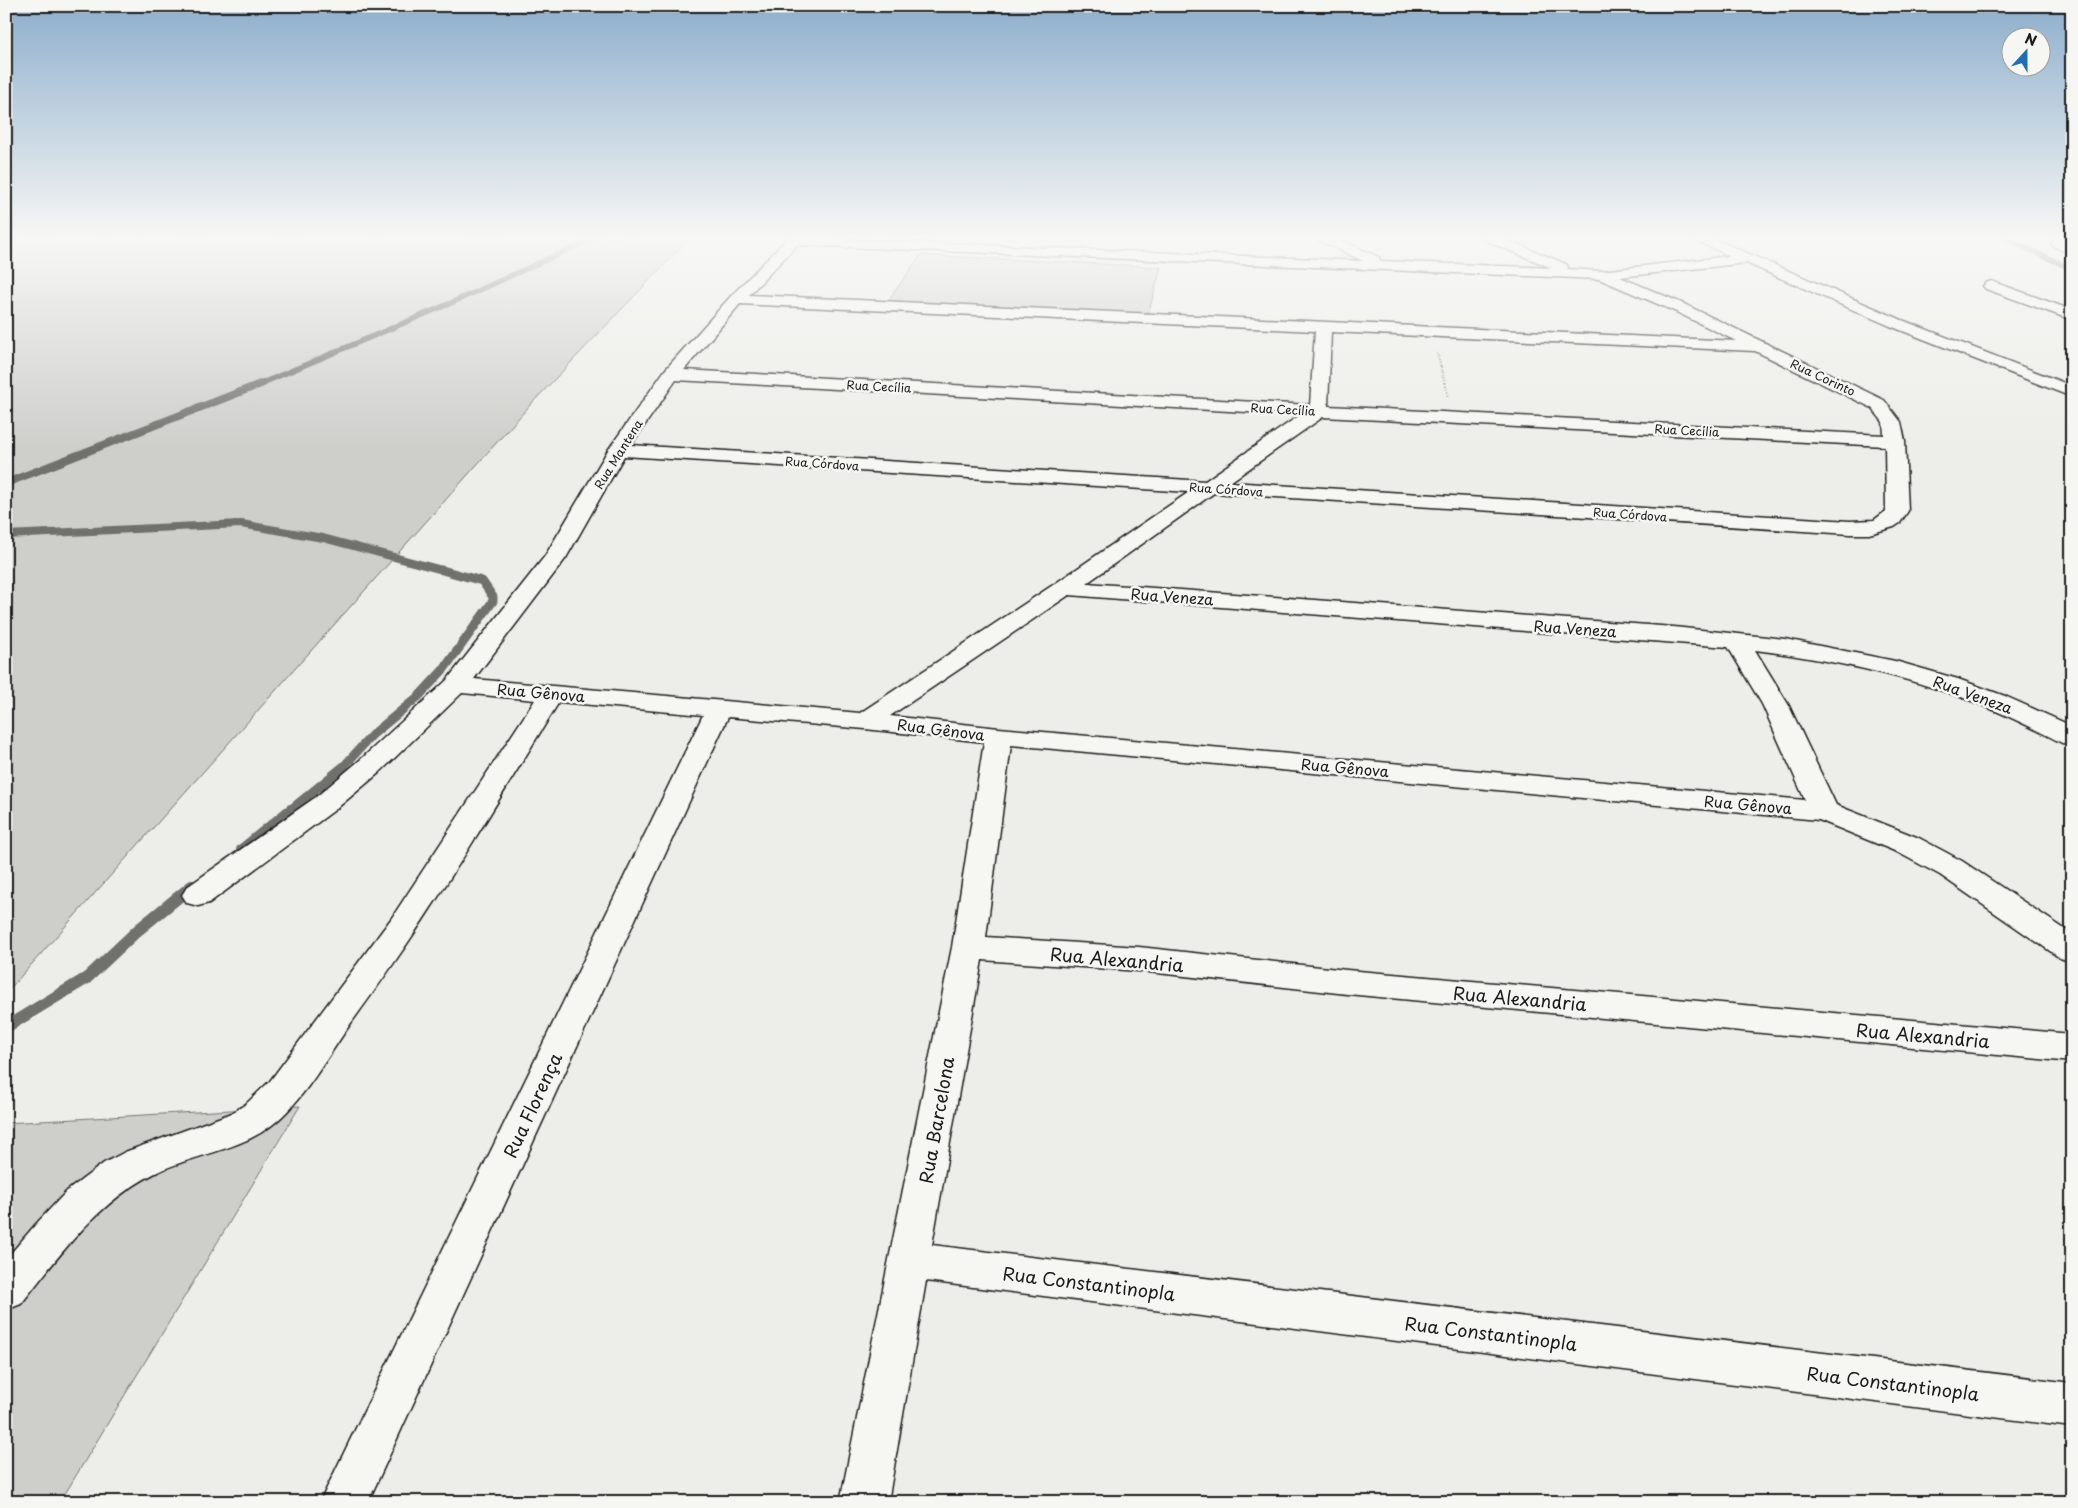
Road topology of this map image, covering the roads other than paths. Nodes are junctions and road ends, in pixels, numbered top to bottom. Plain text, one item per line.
1 (729, 307) edge
2 (900, 307) edge
3 (1679, 307) edge
4 (1860, 307) edge
5 (2051, 307) edge
6 (2072, 315) edge
7 (1323, 329) junction
8 (1761, 348) junction
9 (671, 374) junction
10 (2072, 392) edge
11 (1319, 411) junction
12 (1895, 441) junction
13 (618, 450) junction
14 (1208, 488) junction
15 (1834, 526) joint
16 (1064, 588) junction
17 (1737, 642) junction
18 (456, 685) junction
19 (552, 693) junction
20 (720, 708) junction
21 (865, 720) junction
22 (999, 736) junction
23 (2072, 737) edge
24 (1824, 811) junction
25 (198, 896) dead end
26 (968, 947) junction
27 (2072, 950) edge
28 (2072, 1048) edge
29 (910, 1261) junction
30 (6, 1291) edge
31 (2072, 1405) edge
32 (344, 1502) edge
33 (864, 1502) edge

1 - 9 street, Rua Mantena
2 - 7 street
3 - 8 street, Rua Corinto
4 - 10 street
5 - 6 street
7 - 8 street
7 - 11 street
8 - 12 street, Rua Corinto
9 - 11 street, Rua Cecília
9 - 13 street, Rua Mantena
11 - 12 street, Rua Cecília
11 - 14 street, Rua Gênova
12 - 15 street, Rua Corinto
13 - 14 street, Rua Córdova
13 - 18 street, Rua Mantena
14 - 15 street, Rua Córdova
14 - 16 street, Rua Gênova
16 - 17 street, Rua Veneza
16 - 21 street, Rua Gênova
17 - 23 street, Rua Veneza
17 - 24 street
18 - 19 street, Rua Gênova
18 - 25 street, Rua Mantena
19 - 20 street, Rua Gênova
19 - 30 street
20 - 21 street, Rua Gênova
20 - 32 street, Rua Florença
21 - 22 street, Rua Gênova
22 - 24 street, Rua Gênova
22 - 26 street, Rua Barcelona
24 - 27 street, Rua Gênova
26 - 28 street, Rua Alexandria
26 - 29 street, Rua Barcelona
29 - 31 street, Rua Constantinopla
29 - 33 street, Rua Barcelona

